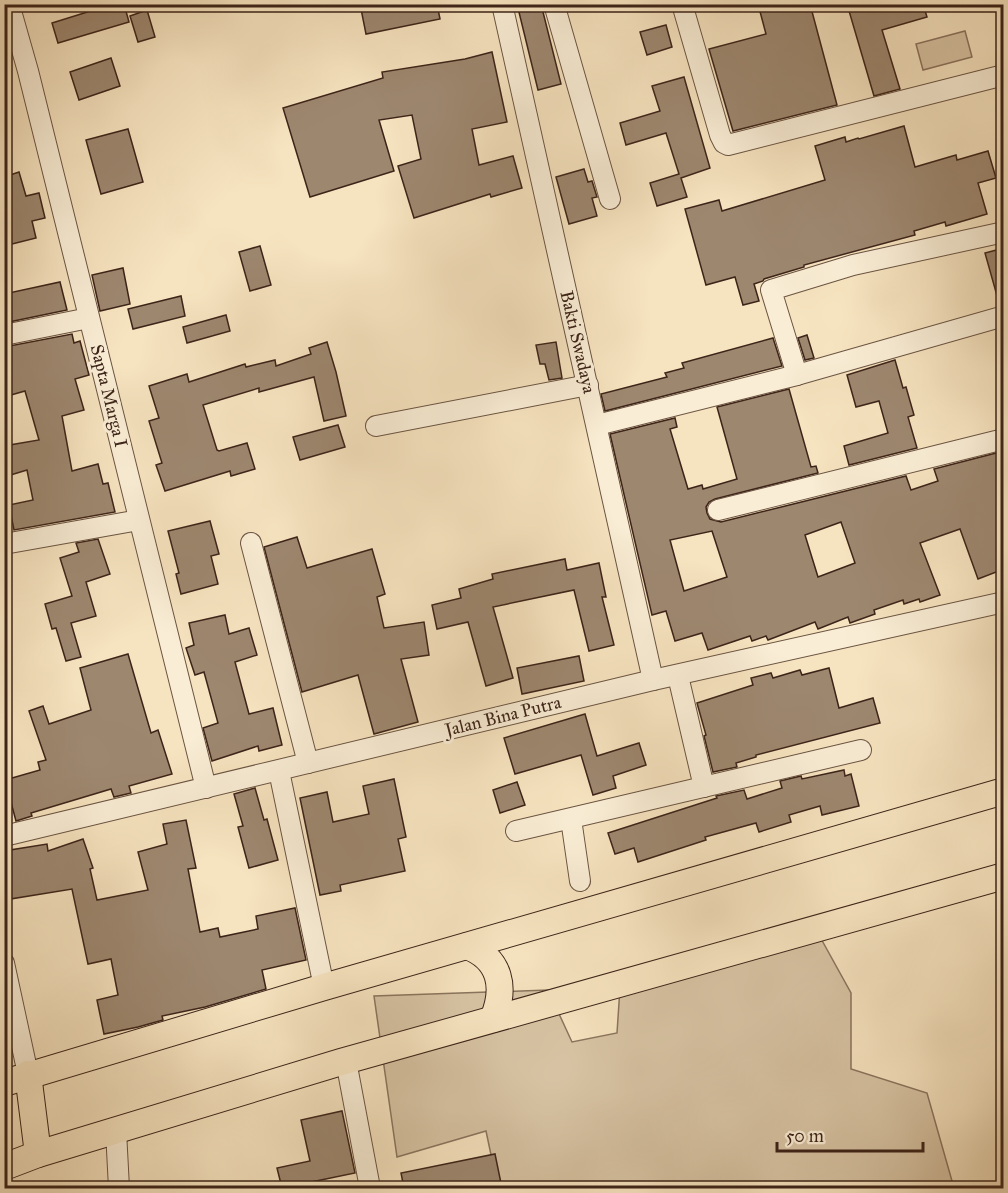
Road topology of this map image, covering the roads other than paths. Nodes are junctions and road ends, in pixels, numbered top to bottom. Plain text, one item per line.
1 (9, 4) edge
2 (502, 4) edge
3 (554, 4) edge
4 (682, 4) edge
5 (1004, 75) edge
6 (610, 199) dead end
7 (1004, 232) edge
8 (1004, 316) edge
9 (89, 318) junction
10 (4, 335) edge
11 (797, 375) junction
12 (588, 385) junction
13 (597, 425) junction
14 (376, 426) dead end
15 (1004, 439) edge
16 (718, 510) dead end
17 (139, 520) junction
18 (251, 543) dead end
19 (4, 544) edge
20 (1004, 602) edge
21 (678, 676) junction
22 (653, 680) junction
23 (861, 750) dead end
24 (308, 763) junction
25 (279, 771) junction
26 (705, 787) junction
27 (206, 788) junction
28 (1004, 791) edge
29 (571, 819) junction
30 (516, 831) dead end
31 (4, 836) edge
32 (1004, 876) edge
33 (580, 881) dead end
34 (466, 946) junction
35 (4, 963) edge
36 (324, 987) junction
37 (493, 1019) junction
38 (346, 1061) junction
39 (28, 1074) junction
40 (4, 1083) edge
41 (116, 1131) junction
42 (38, 1154) junction
43 (4, 1167) edge
44 (119, 1188) edge
45 (370, 1188) edge

1 - 9 street, Sapta Marga I
2 - 12 street, Bakti Swadaya
3 - 6 street
4 - 5 street
7 - 11 street
8 - 11 street
9 - 10 street
9 - 17 street, Sapta Marga I
11 - 13 street
12 - 13 street, Bakti Swadaya
12 - 14 street
13 - 22 street, Bakti Swadaya
15 - 16 street
17 - 19 street
17 - 27 street, Sapta Marga I
18 - 24 street
20 - 21 street, Jalan Bina Putra
21 - 22 street, Jalan Bina Putra
21 - 26 street
22 - 24 street, Jalan Bina Putra
23 - 26 street
24 - 25 street, Jalan Bina Putra
25 - 27 street, Jalan Bina Putra
25 - 36 street
26 - 29 street
27 - 31 street, Jalan Bina Putra
28 - 34 main road
29 - 30 street
29 - 33 street
32 - 37 main road
34 - 36 main road
34 - 37 main road
35 - 39 street
36 - 39 main road
37 - 38 main road
38 - 41 main road
38 - 45 street
39 - 40 main road
39 - 42 main road
41 - 42 main road
41 - 44 street
42 - 43 main road

